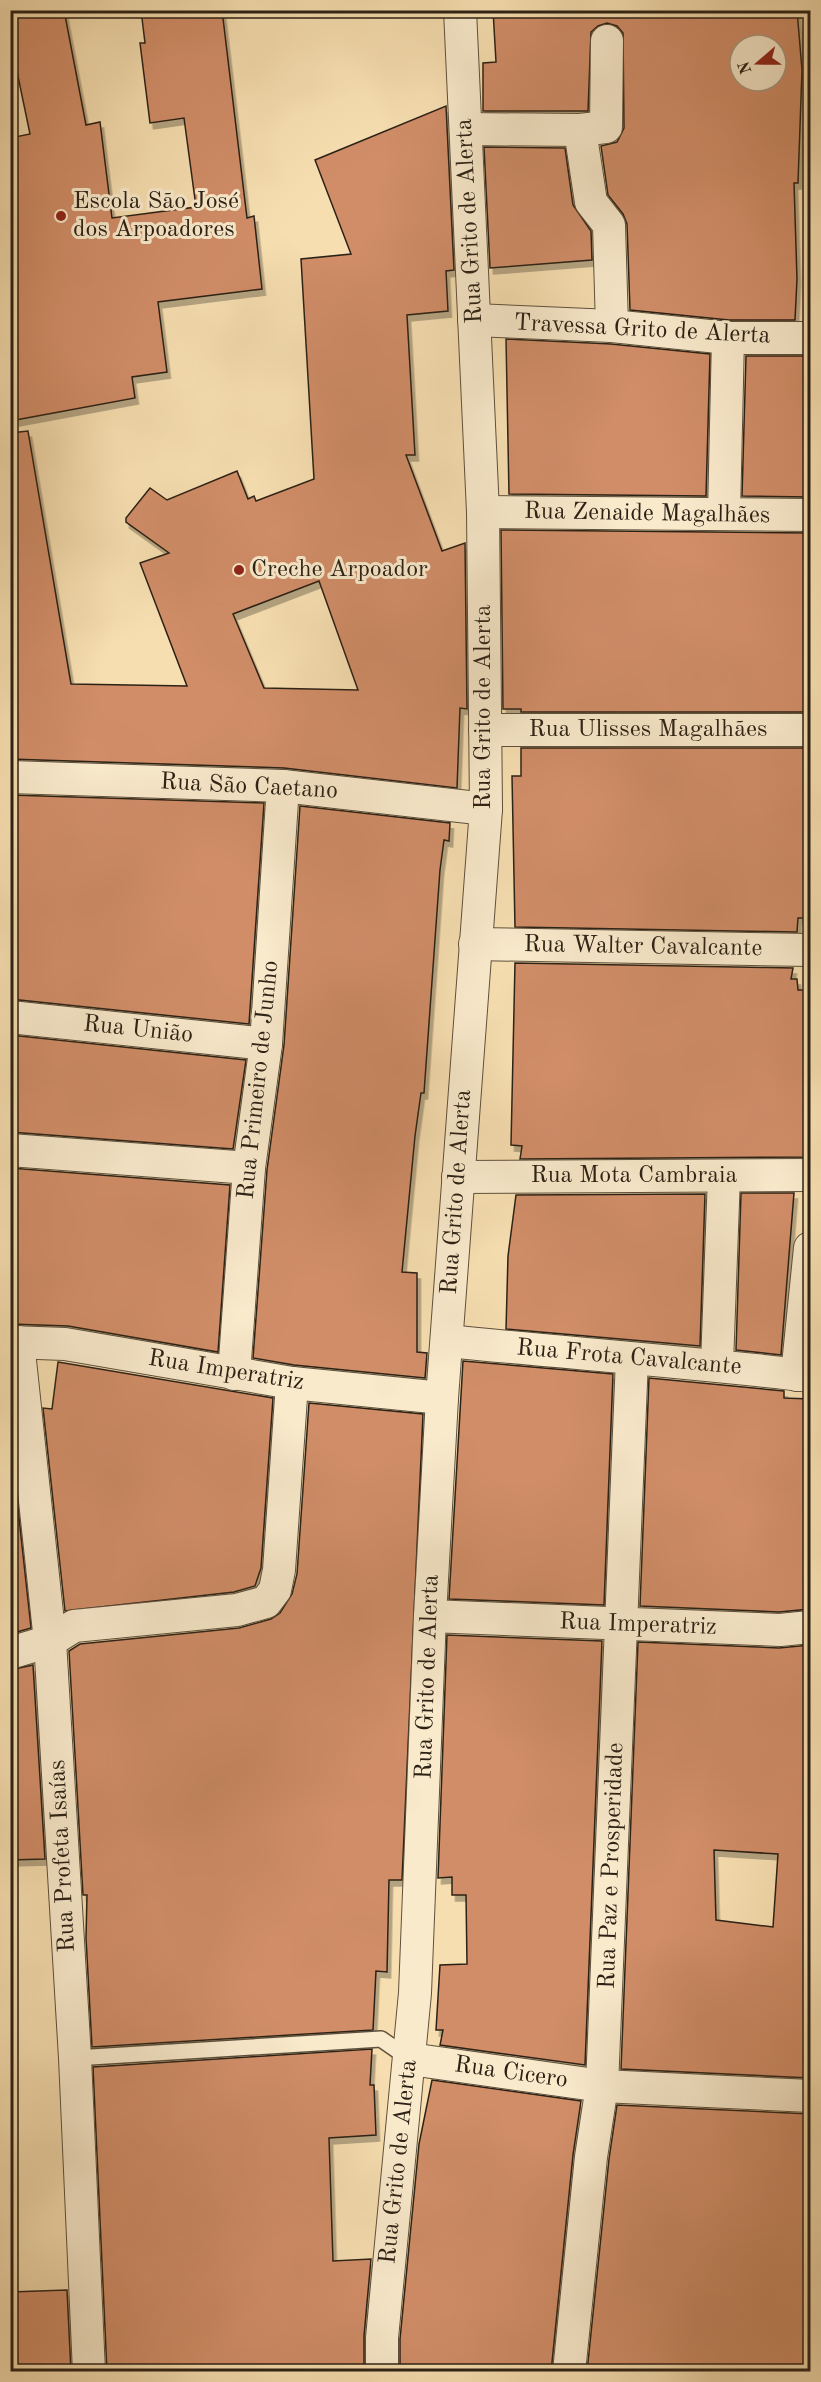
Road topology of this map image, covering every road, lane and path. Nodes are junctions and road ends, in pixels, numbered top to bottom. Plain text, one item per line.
1 (460, 10) edge
2 (608, 41) dead end
3 (466, 129) junction
4 (580, 130) junction
5 (474, 320) junction
6 (612, 326) junction
7 (728, 338) junction
8 (810, 338) edge
9 (483, 512) junction
10 (724, 513) junction
11 (810, 515) edge
12 (485, 730) junction
13 (810, 730) edge
14 (10, 777) edge
15 (283, 786) junction
16 (486, 809) junction
17 (475, 945) junction
18 (810, 950) edge
19 (10, 1017) edge
20 (266, 1044) junction
21 (10, 1150) edge
22 (249, 1168) junction
23 (810, 1175) edge
24 (724, 1176) junction
25 (458, 1177) junction
26 (810, 1248) edge
27 (447, 1341) junction
28 (14, 1342) edge
29 (632, 1359) junction
30 (717, 1364) junction
31 (234, 1374) junction
32 (804, 1375) edge
33 (292, 1383) junction
34 (442, 1398) junction
35 (430, 1616) junction
36 (621, 1624) junction
37 (810, 1627) edge
38 (50, 1641) junction
39 (10, 1653) edge
40 (75, 2058) junction
41 (410, 2059) junction
42 (602, 2086) junction
43 (810, 2096) edge
44 (89, 2372) edge
45 (382, 2372) edge
46 (569, 2372) edge

1 - 3 street, Rua Grito de Alerta
2 - 4 street
3 - 4 street
3 - 5 street, Rua Grito de Alerta
4 - 6 street
5 - 6 street, Travessa Grito de Alerta
5 - 9 street, Rua Grito de Alerta
6 - 7 street, Travessa Grito de Alerta
7 - 8 street, Travessa Grito de Alerta
7 - 10 street
9 - 10 street, Rua Zenaide Magalhães
9 - 12 street, Rua Grito de Alerta
10 - 11 street, Rua Zenaide Magalhães
12 - 13 street, Rua Ulisses Magalhães
12 - 16 street, Rua Grito de Alerta
14 - 15 street, Rua São Caetano
15 - 16 street, Rua São Caetano
15 - 20 street, Rua Primeiro de Junho
16 - 17 street, Rua Grito de Alerta
17 - 18 street, Rua Walter Cavalcante
17 - 25 street, Rua Grito de Alerta
19 - 20 street, Rua União
20 - 22 street, Rua Primeiro de Junho
21 - 22 street
22 - 31 street, Rua Primeiro de Junho
23 - 24 street, Rua Mota Cambraia
24 - 25 street, Rua Mota Cambraia
24 - 30 street
25 - 27 street, Rua Grito de Alerta
26 - 32 street
27 - 29 street, Rua Frota Cavalcante
27 - 34 street, Rua Grito de Alerta
28 - 31 street, Rua Imperatriz
28 - 38 street, Rua Profeta Isaías
29 - 30 street, Rua Frota Cavalcante
29 - 36 street, Rua Paz e Prosperidade
30 - 32 street, Rua Frota Cavalcante
31 - 33 street, Rua Imperatriz
33 - 34 street, Rua Imperatriz
33 - 38 street
34 - 35 street, Rua Grito de Alerta
35 - 36 street, Rua Imperatriz
35 - 41 street, Rua Grito de Alerta
36 - 37 street, Rua Imperatriz
36 - 42 street, Rua Paz e Prosperidade
38 - 39 street
38 - 40 street, Rua Profeta Isaías
40 - 41 lane, Rua Cicero
40 - 44 street, Rua Profeta Isaías
41 - 42 street, Rua Cicero
41 - 45 street, Rua Grito de Alerta
42 - 43 street, Rua Cicero
42 - 46 street, Rua Paz e Prosperidade

